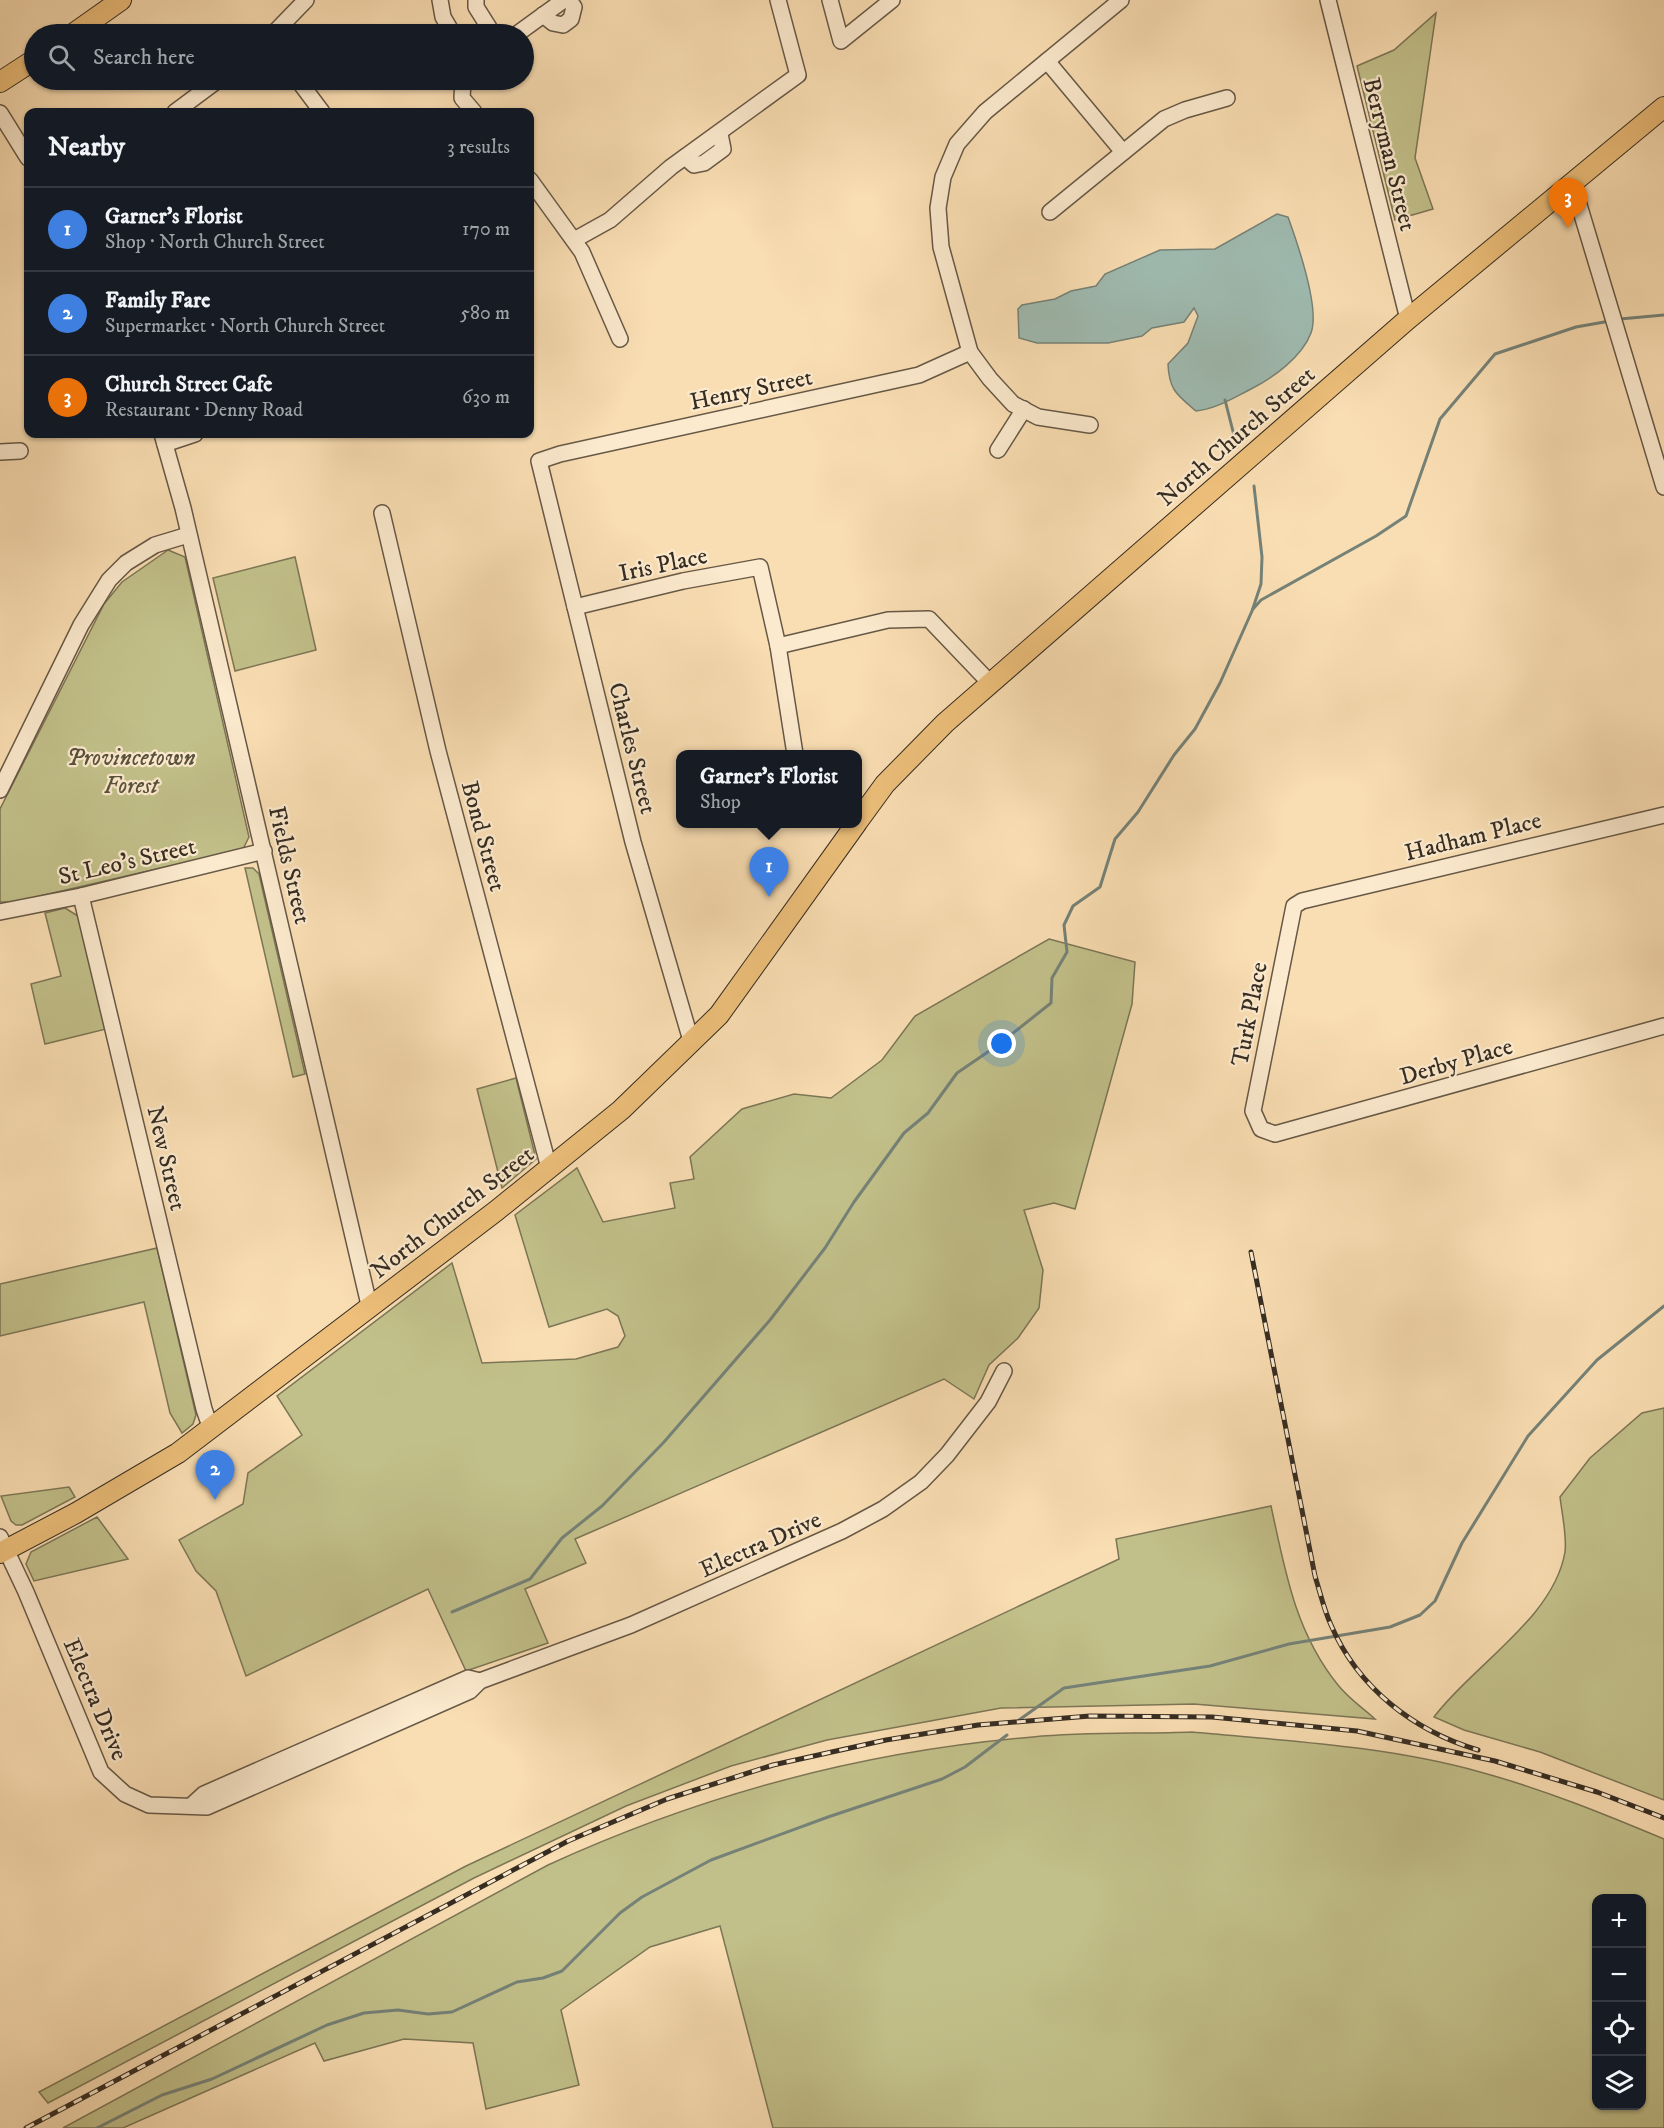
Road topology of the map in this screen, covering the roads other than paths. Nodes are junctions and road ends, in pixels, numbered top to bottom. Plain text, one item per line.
1 (121, 0) edge
2 (306, 0) edge
3 (440, 0) edge
4 (476, 0) edge
5 (564, 0) edge
6 (569, 0) edge
7 (778, 0) edge
8 (830, 0) edge
9 (892, 0) edge
10 (1121, 0) edge
11 (1328, 0) edge
12 (543, 15) junction
13 (87, 24) edge
14 (283, 24) edge
15 (447, 24) edge
16 (487, 24) edge
17 (531, 24) edge
18 (1047, 61) junction
19 (24, 66) edge
20 (0, 82) edge
21 (205, 90) edge
22 (306, 90) edge
23 (462, 90) edge
24 (1227, 98) dead end
25 (1664, 107) edge
26 (180, 108) edge
27 (319, 108) edge
28 (471, 108) edge
29 (0, 112) edge
30 (24, 151) edge
31 (1123, 152) junction
32 (534, 185) edge
33 (1573, 185) junction
34 (1050, 212) dead end
35 (574, 240) junction
36 (1408, 318) junction
37 (621, 339) dead end
38 (970, 352) junction
39 (1024, 409) junction
40 (1090, 425) dead end
41 (163, 439) edge
42 (998, 450) dead end
43 (20, 451) dead end
44 (0, 452) edge
45 (538, 461) joint
46 (1664, 488) edge
47 (382, 513) dead end
48 (188, 535) junction
49 (575, 607) junction
50 (778, 646) junction
51 (991, 684) junction
52 (794, 750) edge
53 (0, 790) edge
54 (862, 813) edge
55 (1664, 815) edge
56 (851, 828) edge
57 (264, 851) junction
58 (81, 896) junction
59 (1294, 906) joint
60 (0, 912) edge
61 (1664, 1026) edge
62 (692, 1044) junction
63 (1261, 1129) joint
64 (549, 1168) junction
65 (370, 1309) junction
66 (1004, 1371) dead end
67 (211, 1429) junction
68 (2, 1547) edge

1 - 13 main road
2 - 14 street
3 - 15 street
4 - 16 street
5 - 12 street
6 - 12 street
7 - 35 street
8 - 9 street
10 - 18 street
11 - 36 street, Berryman Street
12 - 17 street
18 - 31 street
18 - 38 street
19 - 20 main road
21 - 26 street
22 - 27 street
23 - 28 street
24 - 31 street
25 - 33 main road, North Church Street
29 - 30 street
31 - 34 street
32 - 35 street
33 - 36 main road, North Church Street
33 - 46 street
35 - 37 street
36 - 51 main road, North Church Street
38 - 39 street
38 - 45 street, Henry Street
39 - 40 street
39 - 42 street
41 - 48 street, Fields Street
43 - 44 street
45 - 49 street, Charles Street
47 - 64 street, Bond Street
48 - 53 street
48 - 57 street, Fields Street
49 - 50 street, Iris Place
49 - 62 street, Charles Street
50 - 51 street
50 - 52 street
51 - 54 main road, North Church Street
55 - 59 street, Hadham Place
56 - 62 main road, North Church Street
57 - 58 street, St Leo's Street
57 - 65 street, Fields Street
58 - 60 street, St Leo's Street
58 - 67 street, New Street
59 - 63 street, Turk Place
61 - 63 street, Derby Place
62 - 64 main road, North Church Street
64 - 65 main road, North Church Street
65 - 67 main road, North Church Street
66 - 68 street, Electra Drive
67 - 68 main road, North Church Street

